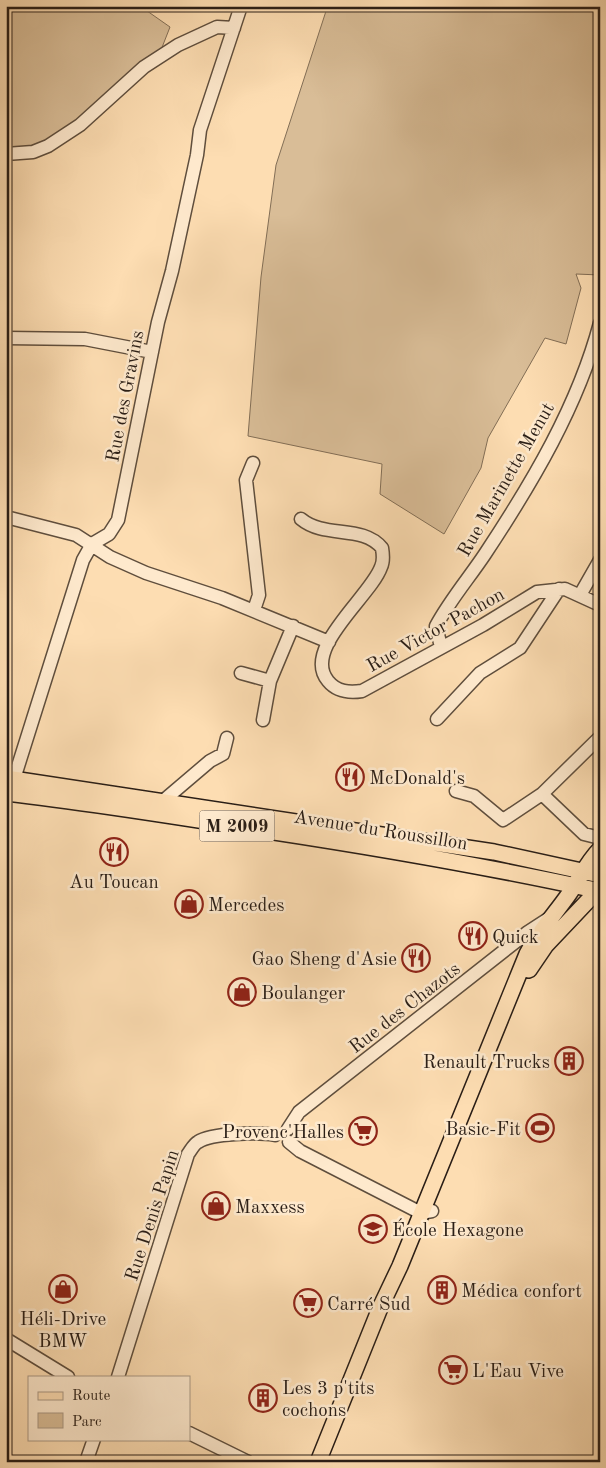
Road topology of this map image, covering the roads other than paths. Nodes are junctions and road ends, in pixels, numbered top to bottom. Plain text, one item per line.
1 (240, 6) edge
2 (234, 28) junction
3 (6, 154) edge
4 (600, 323) edge
5 (6, 338) edge
6 (152, 352) junction
7 (253, 463) dead end
8 (6, 517) edge
9 (301, 519) dead end
10 (92, 544) junction
11 (600, 560) edge
12 (559, 589) junction
13 (580, 595) junction
14 (600, 606) edge
15 (254, 610) junction
16 (293, 626) junction
17 (329, 642) junction
18 (441, 646) junction
19 (241, 673) dead end
20 (270, 681) junction
21 (437, 719) dead end
22 (263, 720) dead end
23 (600, 737) edge
24 (227, 738) dead end
25 (10, 778) edge
26 (456, 791) dead end
27 (6, 793) edge
28 (542, 794) junction
29 (164, 801) junction
30 (600, 838) edge
31 (600, 848) edge
32 (583, 870) junction
33 (600, 875) edge
34 (547, 879) junction
35 (575, 885) junction
36 (599, 890) edge
37 (548, 919) junction
38 (537, 937) junction
39 (289, 1136) junction
40 (427, 1212) junction
41 (6, 1339) edge
42 (66, 1376) edge
43 (118, 1376) edge
44 (190, 1433) edge
45 (94, 1440) edge
46 (86, 1462) edge
47 (248, 1462) edge
48 (318, 1462) edge
49 (326, 1462) edge

1 - 2 street, Rue des Gravins
2 - 3 street
2 - 6 street, Rue des Gravins
4 - 18 street, Rue Marinette Menut
5 - 6 street
6 - 10 street, Rue des Gravins
7 - 15 street
8 - 10 street
9 - 17 street
10 - 15 street
10 - 25 street, Rue des Gravins
11 - 13 street
12 - 13 street, Rue Victor Pachon
12 - 18 street, Rue Victor Pachon
12 - 21 street
13 - 14 street, Rue Victor Pachon
15 - 16 street
16 - 17 street
16 - 20 street
17 - 18 street, Rue Victor Pachon
19 - 20 street
20 - 22 street
23 - 28 street
24 - 29 street
25 - 29 main road, Avenue du Roussillon / M 2009
26 - 28 street
27 - 34 main road, Avenue du Roussillon / M 2009
28 - 30 street
29 - 32 main road, Avenue du Roussillon / M 2009
31 - 32 main road
32 - 33 main road, Avenue du Roussillon / M 2009
32 - 35 main road
34 - 35 main road, Avenue du Roussillon / M 2009
34 - 37 main road
35 - 36 main road, Avenue du Roussillon / M 2009
35 - 37 main road
36 - 38 main road
37 - 38 main road
38 - 39 street, Rue des Chazots
38 - 40 main road
39 - 40 street
39 - 43 street, Rue Denis Papin
40 - 48 main road
40 - 49 main road
41 - 42 street
44 - 47 street
45 - 46 street

